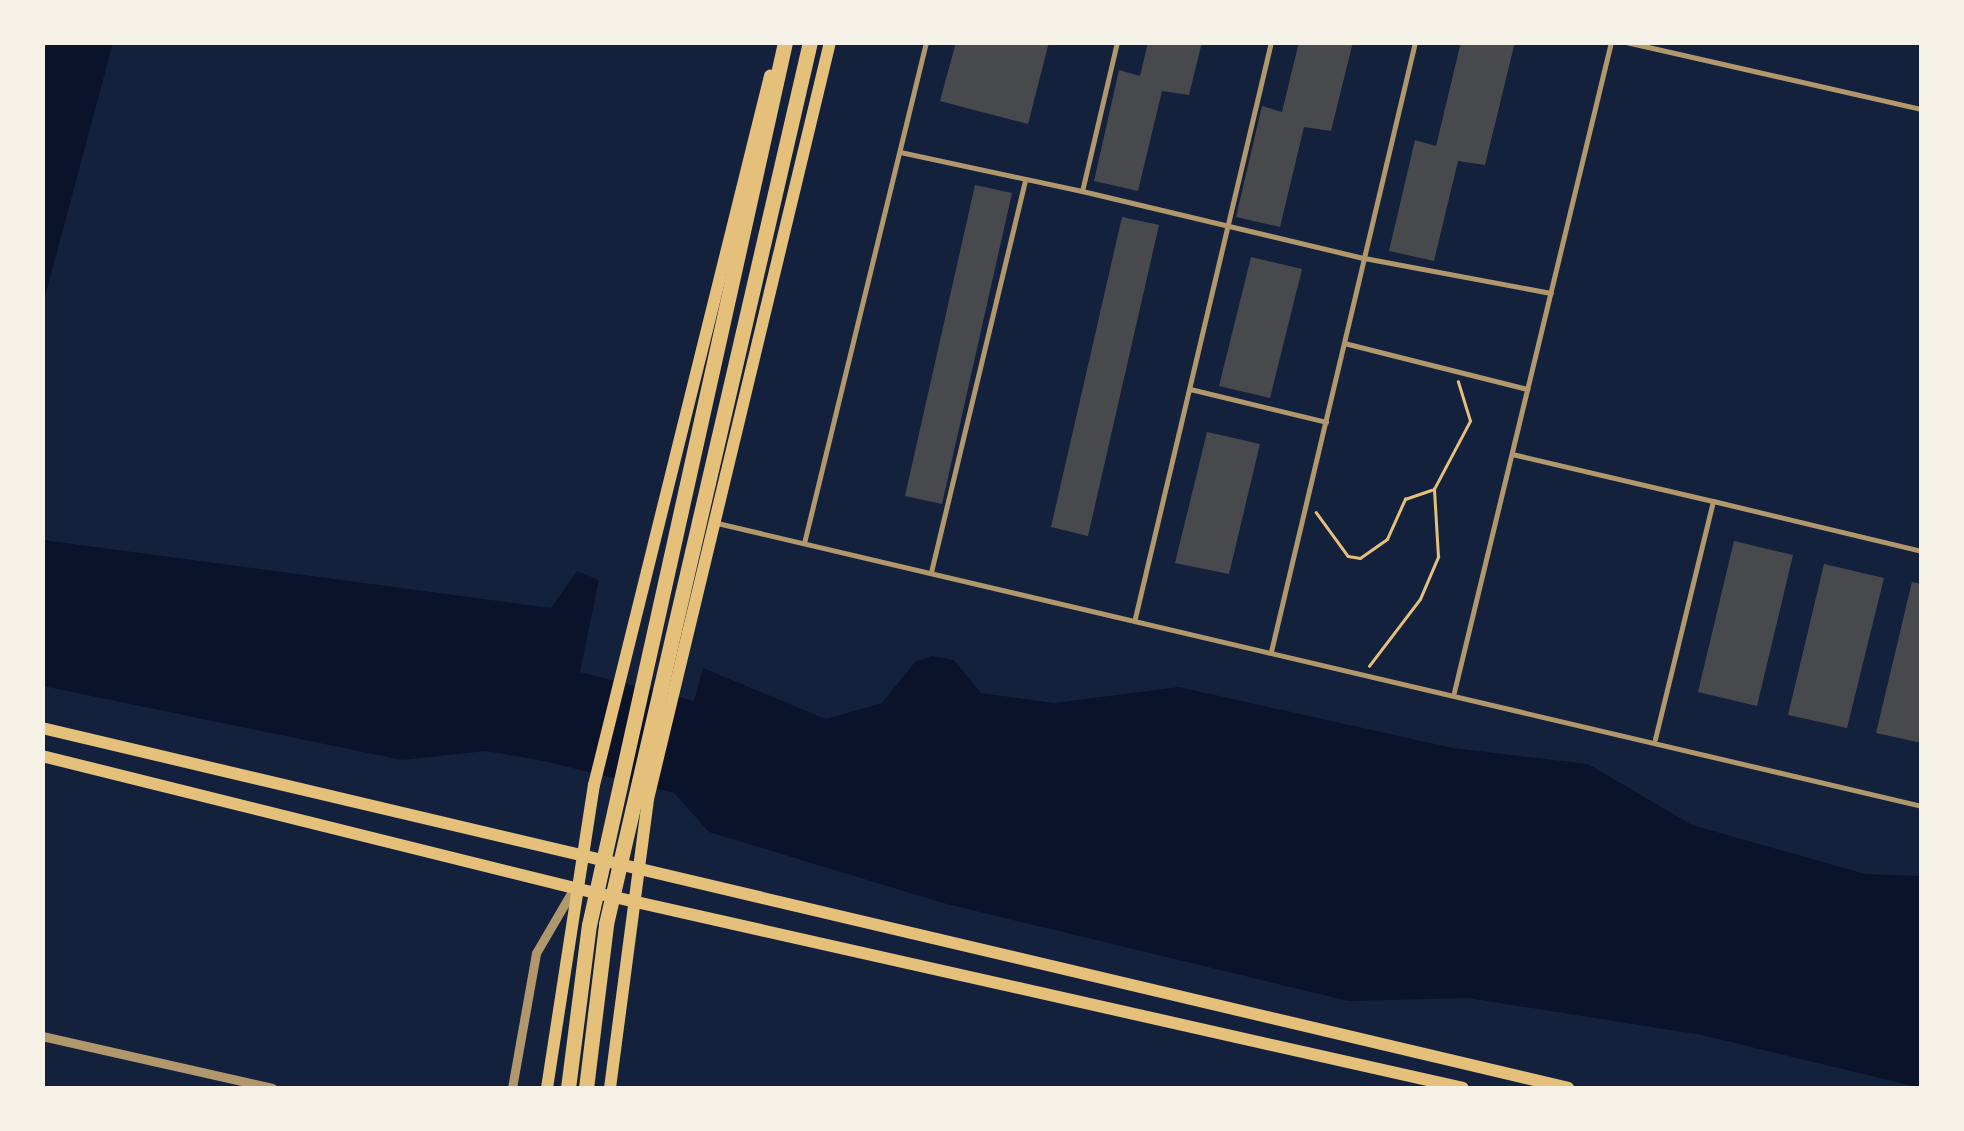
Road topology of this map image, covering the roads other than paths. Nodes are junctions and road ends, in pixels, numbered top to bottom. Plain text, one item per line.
1 (782, 42) edge
2 (810, 42) edge
3 (830, 42) edge
4 (926, 42) edge
5 (1117, 42) edge
6 (1271, 42) edge
7 (1415, 42) edge
8 (1611, 42) edge
9 (1626, 42) edge
10 (1922, 109) edge
11 (900, 152) junction
12 (1024, 179) junction
13 (1082, 191) junction
14 (1228, 228) junction
15 (1364, 258) junction
16 (1551, 293) junction
17 (1344, 343) junction
18 (1527, 388) junction
19 (1190, 389) junction
20 (1326, 422) junction
21 (1512, 454) junction
22 (1713, 501) junction
23 (714, 523) junction
24 (804, 543) junction
25 (1922, 551) edge
26 (931, 572) junction
27 (1135, 618) junction
28 (1272, 650) junction
29 (1454, 692) junction
30 (42, 728) edge
31 (1654, 740) junction
32 (42, 756) edge
33 (1922, 806) edge
34 (580, 852) junction
35 (637, 864) junction
36 (574, 888) junction
37 (636, 900) junction
38 (42, 1036) edge
39 (272, 1088) edge
40 (512, 1088) edge
41 (547, 1088) edge
42 (568, 1088) edge
43 (586, 1088) edge
44 (610, 1088) edge
45 (1463, 1088) edge
46 (1568, 1088) edge

1 - 34 main road
1 - 42 highway
2 - 43 highway
3 - 23 main road
4 - 11 lane
5 - 13 lane
6 - 14 lane
7 - 15 lane
8 - 16 lane
9 - 10 lane
11 - 12 lane
11 - 24 lane
12 - 13 lane
12 - 26 lane
13 - 14 lane
14 - 15 lane
14 - 19 lane
15 - 16 lane
15 - 17 lane
16 - 18 lane
17 - 18 lane
17 - 20 lane
18 - 21 lane
19 - 20 lane
19 - 27 lane
20 - 28 lane
21 - 22 lane
21 - 29 lane
22 - 25 lane
22 - 31 lane
23 - 24 lane
23 - 35 main road
24 - 26 lane
26 - 27 lane
27 - 28 lane
28 - 29 lane
29 - 31 lane
30 - 34 main road
31 - 33 lane
32 - 36 main road
34 - 35 main road
34 - 36 main road
35 - 37 main road
35 - 46 main road
36 - 37 main road
36 - 40 street
36 - 41 main road
37 - 44 main road
37 - 45 main road
38 - 39 street

